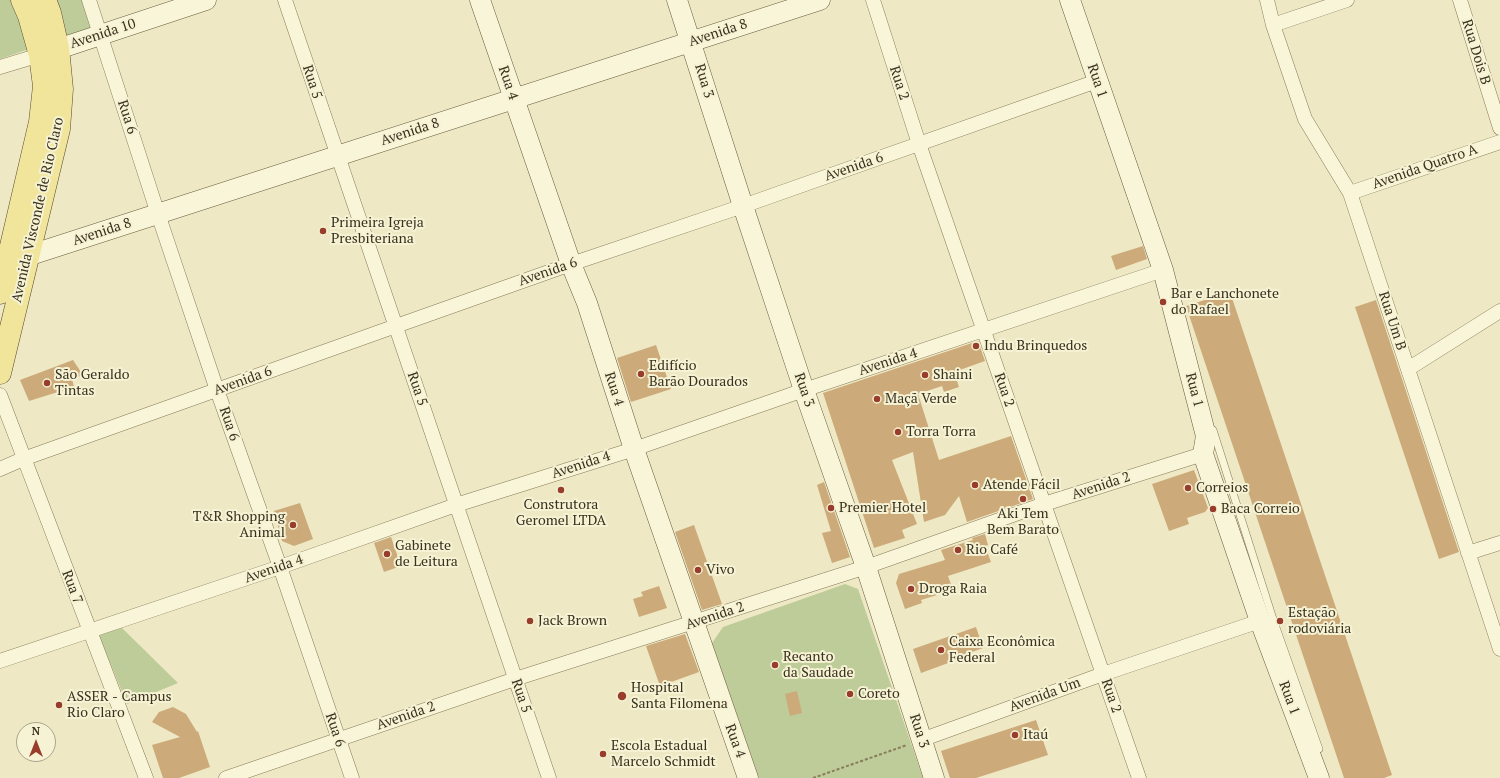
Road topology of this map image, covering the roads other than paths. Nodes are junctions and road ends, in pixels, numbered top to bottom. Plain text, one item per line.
1 (22, 0) edge
2 (45, 0) edge
3 (89, 0) edge
4 (206, 0) edge
5 (285, 0) edge
6 (480, 0) edge
7 (677, 0) edge
8 (820, 0) edge
9 (873, 0) edge
10 (1070, 0) edge
11 (1267, 0) edge
12 (1347, 0) edge
13 (1460, 0) edge
14 (1273, 24) junction
15 (100, 35) junction
16 (691, 42) junction
17 (49, 51) junction
18 (0, 67) edge
19 (1097, 81) junction
20 (513, 99) junction
21 (1500, 128) edge
22 (1500, 142) edge
23 (919, 144) junction
24 (337, 156) junction
25 (1350, 193) junction
26 (742, 206) junction
27 (158, 214) junction
28 (29, 256) junction
29 (4, 264) edge
30 (571, 264) junction
31 (1163, 270) junction
32 (0, 292) edge
33 (1500, 311) edge
34 (1174, 312) junction
35 (396, 326) junction
36 (983, 330) junction
37 (1408, 369) junction
38 (0, 373) edge
39 (217, 390) junction
40 (804, 390) junction
41 (0, 395) edge
42 (634, 449) junction
43 (1203, 454) junction
44 (23, 458) junction
45 (0, 468) edge
46 (1044, 504) junction
47 (456, 505) junction
48 (1500, 543) edge
49 (1468, 553) junction
50 (280, 567) junction
51 (866, 567) junction
52 (1260, 621) junction
53 (693, 623) junction
54 (89, 632) junction
55 (1500, 649) edge
56 (0, 661) edge
57 (1103, 674) junction
58 (515, 679) junction
59 (338, 740) junction
60 (922, 740) junction
61 (1323, 772) edge
62 (146, 778) edge
63 (226, 778) edge
64 (352, 778) edge
65 (549, 778) edge
66 (748, 778) edge
67 (934, 778) edge
68 (1139, 778) edge

1 - 17 main road, Avenida Visconde de Rio Claro
2 - 17 main road, Avenida Visconde de Rio Claro
3 - 15 street, Rua 6
4 - 15 main road, Avenida 10
5 - 24 street, Rua 5
6 - 20 main road, Rua 4
7 - 16 main road, Rua 3
8 - 16 main road, Avenida 8
9 - 23 street, Rua 2
10 - 19 main road, Rua 1
11 - 14 street, Rua Um B
12 - 14 street
13 - 21 street, Rua Dois B
14 - 25 street, Rua Um B
15 - 17 main road, Avenida 10
15 - 27 street, Rua 6
16 - 20 main road, Avenida 8
16 - 26 main road, Rua 3
17 - 18 street, Avenida 10
17 - 28 main road, Avenida Visconde de Rio Claro
17 - 29 main road, Avenida Visconde de Rio Claro
19 - 23 street, Avenida 6
19 - 31 main road, Rua 1
20 - 24 main road, Avenida 8
20 - 30 main road, Rua 4
22 - 25 street, Avenida Quatro A
23 - 26 street, Avenida 6
23 - 36 street, Rua 2
24 - 27 main road, Avenida 8
24 - 35 street, Rua 5
25 - 37 street, Rua Um B
26 - 30 street, Avenida 6
26 - 40 main road, Rua 3
27 - 28 main road, Avenida 8
27 - 39 street, Rua 6
28 - 29 main road, Avenida 8
28 - 38 main road, Avenida Visconde de Rio Claro
29 - 32 main road, Avenida Visconde de Rio Claro
30 - 35 street, Avenida 6
30 - 42 main road, Rua 4
31 - 34 main road, Rua 1
31 - 36 street, Avenida 4
33 - 37 street
34 - 43 main road, Rua 1
34 - 61 lane
35 - 39 street, Avenida 6
35 - 47 street, Rua 5
36 - 40 street, Avenida 4
36 - 46 street, Rua 2
37 - 49 street, Rua Um B
39 - 44 street, Avenida 6
39 - 50 street, Rua 6
40 - 42 street, Avenida 4
40 - 51 main road, Rua 3
41 - 44 street, Rua 7
42 - 47 street, Avenida 4
42 - 53 main road, Rua 4
43 - 46 street, Avenida 2
43 - 52 main road, Rua 1
44 - 45 street, Avenida 6
44 - 54 street, Rua 7
46 - 51 street, Avenida 2
46 - 57 street, Rua 2
47 - 50 street, Avenida 4
47 - 58 street, Rua 5
48 - 49 street
49 - 55 street, Rua Um B
50 - 54 street, Avenida 4
50 - 59 street, Rua 6
51 - 53 street, Avenida 2
51 - 60 main road, Rua 3
52 - 57 street, Avenida Um
52 - 61 main road, Rua 1
53 - 58 street, Avenida 2
53 - 66 main road, Rua 4
54 - 56 street, Avenida 4
54 - 62 street, Rua 7
57 - 60 street, Avenida Um
57 - 68 street, Rua 2
58 - 59 street, Avenida 2
58 - 65 street, Rua 5
59 - 63 street, Avenida 2
59 - 64 street, Rua 6
60 - 67 main road, Rua 3

